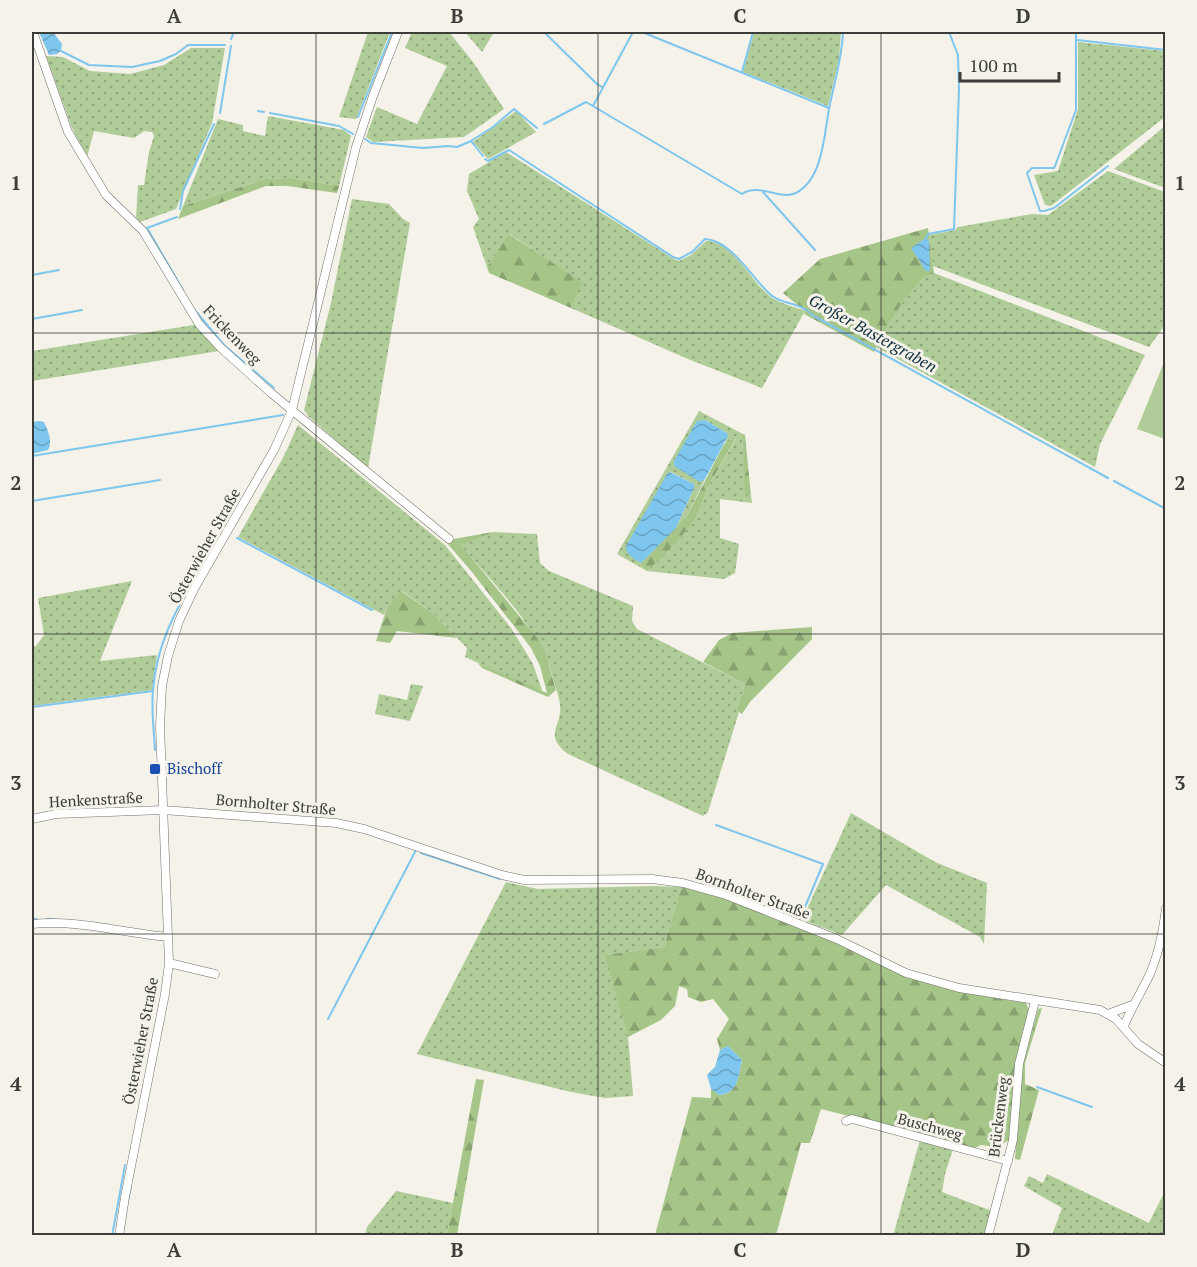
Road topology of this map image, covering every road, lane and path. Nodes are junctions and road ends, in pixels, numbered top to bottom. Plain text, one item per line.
1 (33, 32) edge
2 (398, 32) edge
3 (292, 410) junction
4 (449, 539) dead end
5 (163, 810) junction
6 (32, 819) edge
7 (1166, 908) edge
8 (32, 924) edge
9 (168, 937) junction
10 (169, 963) junction
11 (215, 974) dead end
12 (1035, 1001) junction
13 (1132, 1005) junction
14 (1108, 1014) junction
15 (1124, 1026) junction
16 (1166, 1063) edge
17 (846, 1121) dead end
18 (1008, 1161) junction
19 (119, 1236) edge
20 (988, 1236) edge

1 - 3 street, Frickenweg
2 - 3 street, Österwieher Straße
3 - 4 street, Frickenweg
3 - 5 street, Österwieher Straße
5 - 6 street, Henkenstraße
5 - 9 street, Österwieher Straße
5 - 12 street, Bornholter Straße
7 - 13 street
8 - 9 street
9 - 10 street, Österwieher Straße
10 - 11 street
10 - 19 street, Österwieher Straße
12 - 14 street, Bornholter Straße
12 - 18 street, Brückenweg
13 - 14 street
13 - 15 street
14 - 15 street, Bornholter Straße
15 - 16 street, Bornholter Straße
17 - 18 street, Buschweg
18 - 20 street, Brückenweg

